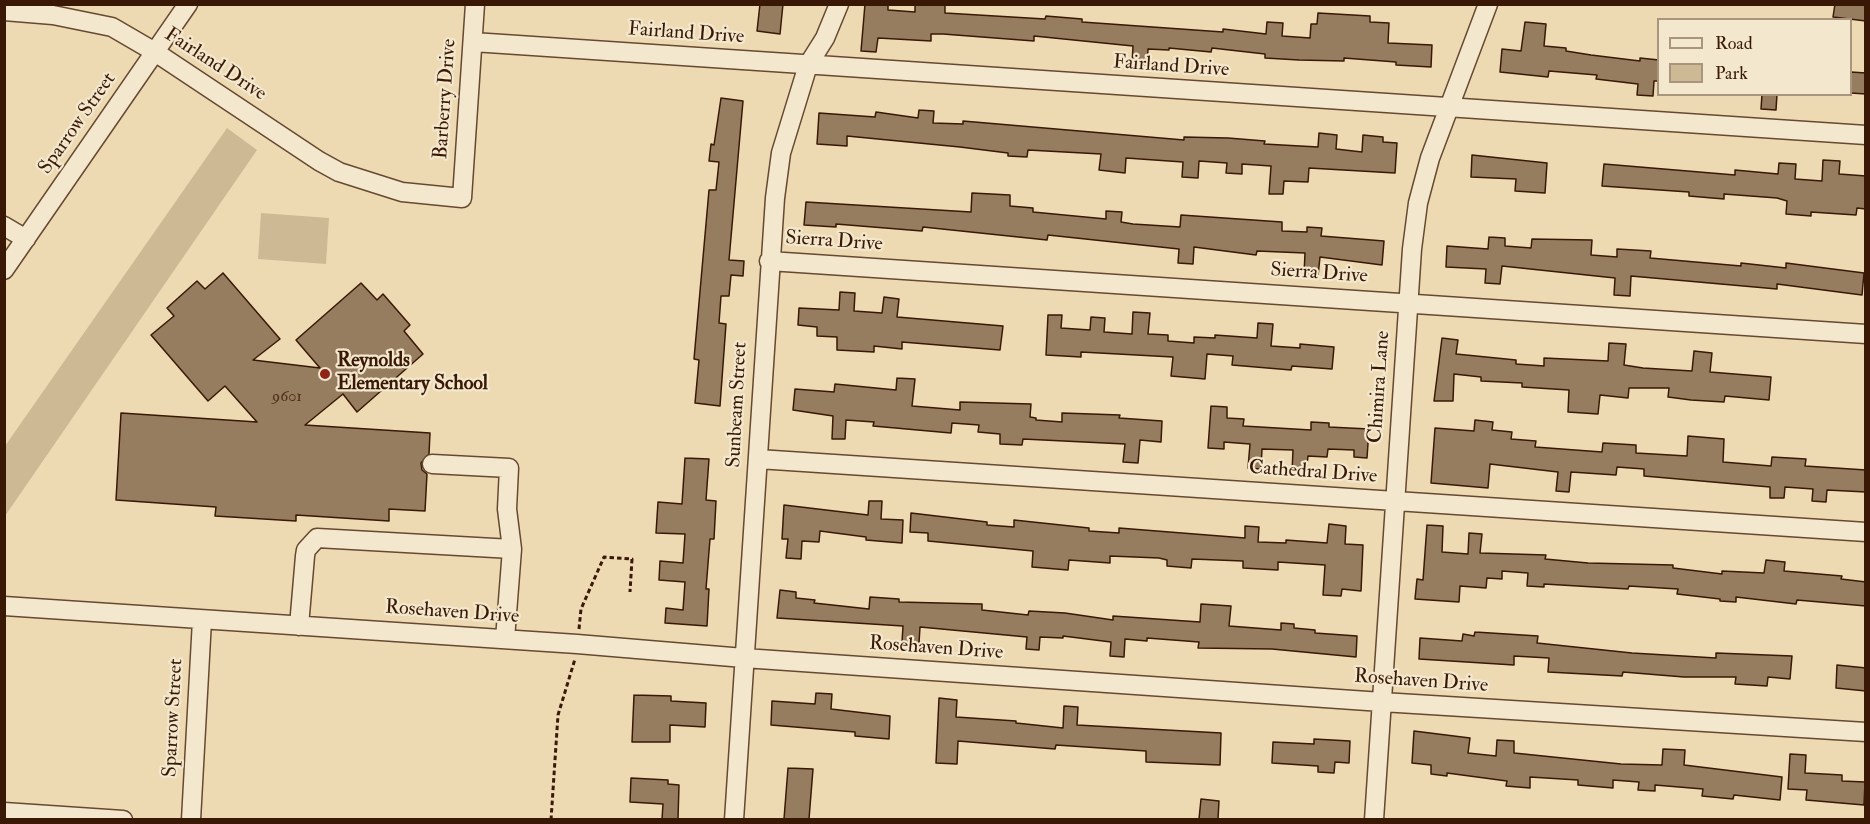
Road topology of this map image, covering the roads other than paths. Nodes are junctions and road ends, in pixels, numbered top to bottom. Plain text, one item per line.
1 (188, 4) edge
2 (475, 4) edge
3 (839, 4) edge
4 (1488, 4) edge
5 (4, 11) edge
6 (473, 42) junction
7 (155, 52) junction
8 (808, 65) junction
9 (1448, 108) junction
10 (1866, 135) edge
11 (462, 198) joint
12 (4, 226) edge
13 (26, 239) junction
14 (769, 261) junction
15 (4, 270) edge
16 (1408, 303) junction
17 (1866, 334) edge
18 (758, 459) junction
19 (432, 464) dead end
20 (1395, 501) junction
21 (1866, 532) edge
22 (512, 549) junction
23 (4, 606) edge
24 (202, 620) junction
25 (299, 626) junction
26 (505, 639) junction
27 (744, 658) junction
28 (1382, 702) junction
29 (1866, 732) edge
30 (4, 812) edge
31 (123, 819) edge
32 (191, 819) edge
33 (734, 819) edge
34 (1374, 819) edge

1 - 7 street, Sparrow Street
2 - 6 street, Barberry Drive
3 - 8 street, Sunbeam Street
4 - 9 street, Chimira Lane
5 - 7 street, Fairland Drive
6 - 8 street, Fairland Drive
6 - 11 street, Barberry Drive
7 - 11 street, Fairland Drive
7 - 13 street, Sparrow Street
8 - 9 street, Fairland Drive
8 - 14 street, Sunbeam Street
9 - 10 street, Fairland Drive
9 - 16 street, Chimira Lane
12 - 13 street
13 - 15 street, Sparrow Street
14 - 16 street, Sierra Drive
14 - 18 street, Sunbeam Street
16 - 17 street, Sierra Drive
16 - 20 street, Chimira Lane
18 - 20 street, Cathedral Drive
18 - 27 street, Sunbeam Street
19 - 22 street
20 - 21 street, Cathedral Drive
20 - 28 street, Chimira Lane
22 - 25 street
22 - 26 street
23 - 24 street, Rosehaven Drive
24 - 25 street, Rosehaven Drive
24 - 32 street, Sparrow Street
25 - 26 street, Rosehaven Drive
26 - 27 street, Rosehaven Drive
27 - 28 street, Rosehaven Drive
27 - 33 street, Sunbeam Street
28 - 29 street, Rosehaven Drive
28 - 34 street, Chimira Lane
30 - 31 street

